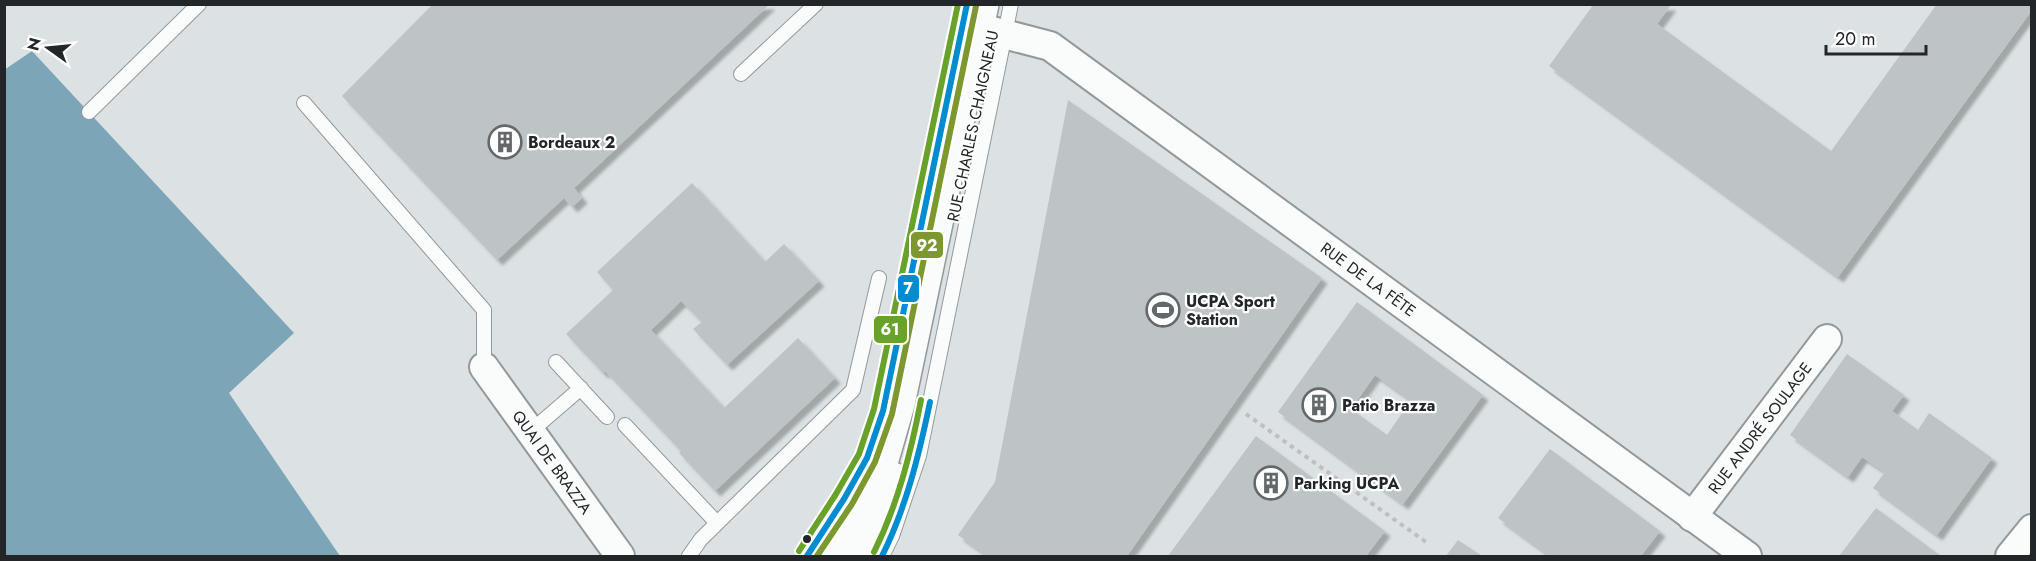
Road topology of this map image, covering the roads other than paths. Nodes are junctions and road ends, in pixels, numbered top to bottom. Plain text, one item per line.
1 (199, 4) edge
2 (816, 4) edge
3 (1011, 4) edge
4 (987, 18) edge
5 (741, 74) dead end
6 (304, 103) dead end
7 (89, 112) dead end
8 (879, 278) dead end
9 (1827, 339) dead end
10 (556, 362) dead end
11 (484, 367) joint
12 (581, 388) junction
13 (607, 417) dead end
14 (625, 425) dead end
15 (530, 432) junction
16 (1692, 517) junction
17 (717, 523) junction
18 (2031, 529) edge
19 (620, 556) edge
20 (688, 556) edge
21 (807, 556) edge
22 (825, 556) edge
23 (858, 556) edge
24 (882, 556) edge
25 (1747, 556) edge
26 (2010, 556) edge

1 - 7 lane
2 - 5 lane
3 - 4 lane
4 - 16 street, RUE DE LA FÊTE
4 - 21 lane
4 - 22 main road, RUE CHARLES CHAIGNEAU
4 - 23 main road, RUE CHARLES CHAIGNEAU
4 - 24 lane
6 - 11 lane
8 - 17 lane
9 - 16 street, RUE ANDRÉ SOULAGE
10 - 12 lane
11 - 15 street, QUAI DE BRAZZA
12 - 13 lane
12 - 15 lane
14 - 17 lane
15 - 19 street, QUAI DE BRAZZA
16 - 25 street, RUE DE LA FÊTE
17 - 20 lane
18 - 26 street

